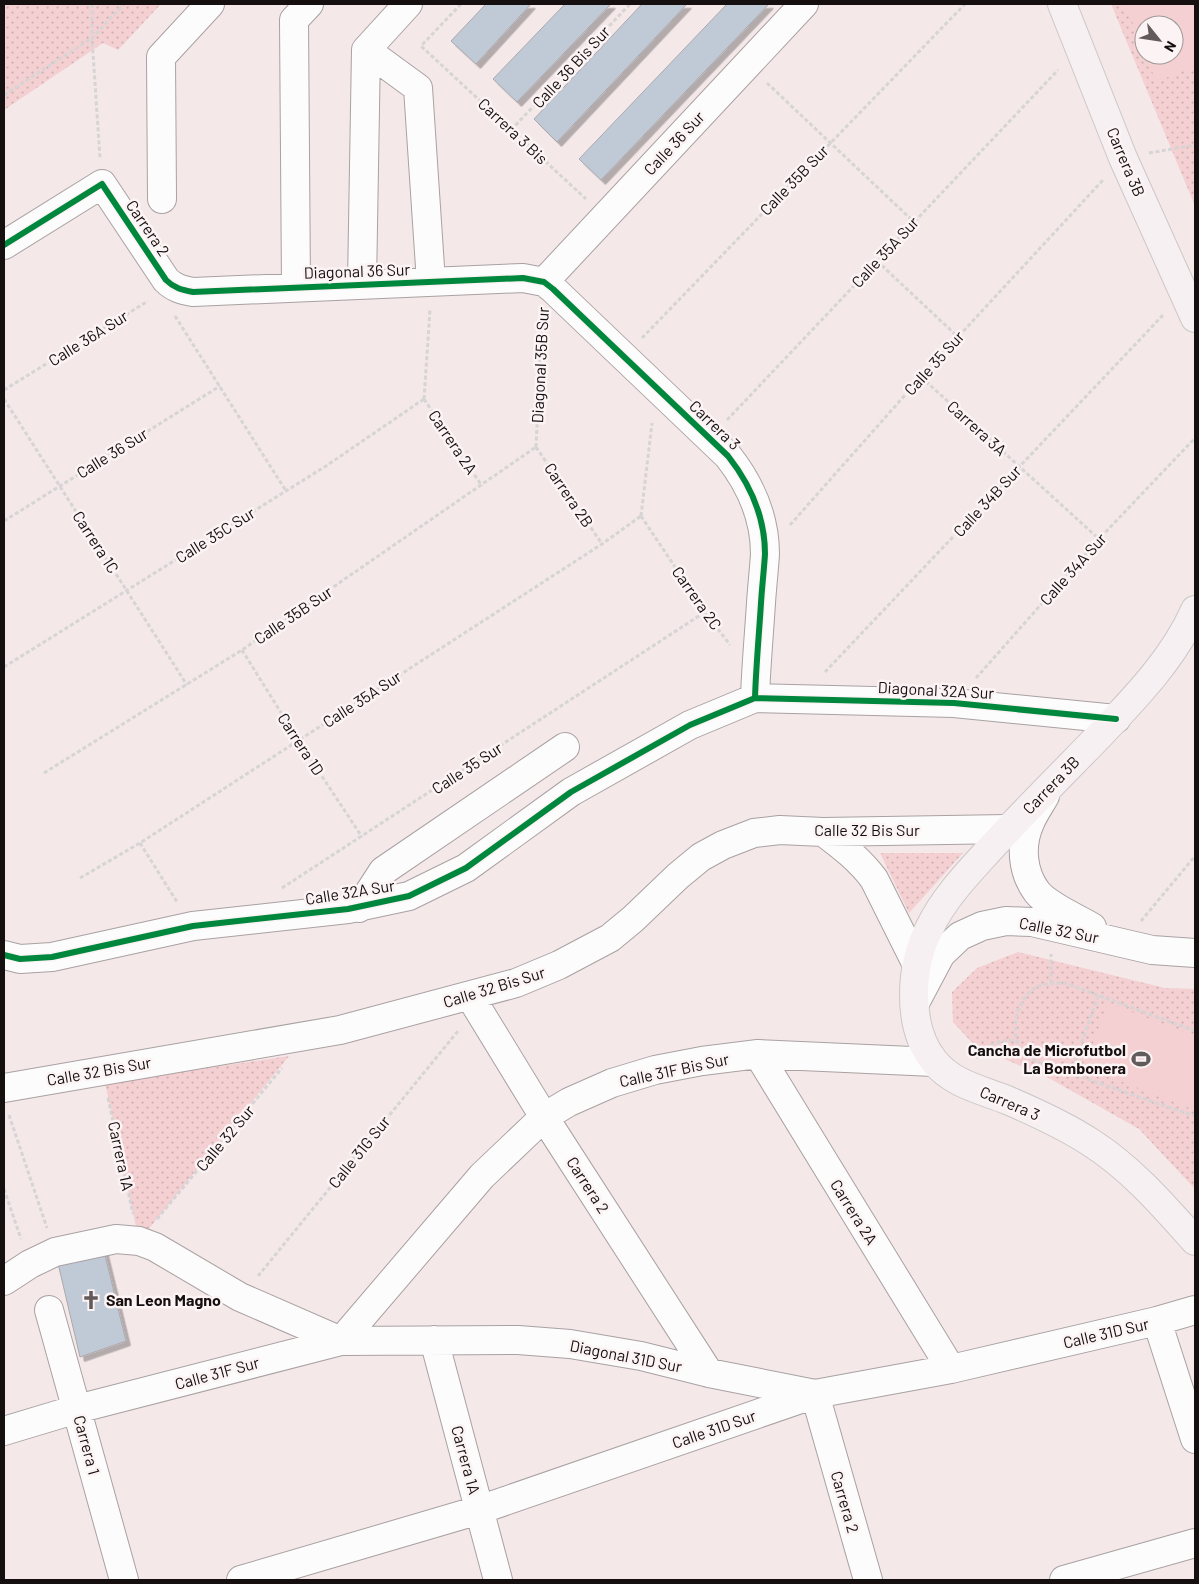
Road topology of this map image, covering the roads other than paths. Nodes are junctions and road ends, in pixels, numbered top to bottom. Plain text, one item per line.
1 (210, 4) edge
2 (309, 4) edge
3 (408, 4) edge
4 (804, 4) edge
5 (1062, 4) edge
6 (366, 50) junction
7 (162, 199) dead end
8 (4, 245) edge
9 (431, 282) junction
10 (544, 282) junction
11 (362, 284) junction
12 (296, 287) junction
13 (166, 290) joint
14 (1195, 318) edge
15 (1195, 610) edge
16 (756, 688) junction
17 (1116, 718) junction
18 (566, 747) dead end
19 (1051, 786) junction
20 (1008, 829) junction
21 (823, 832) junction
22 (359, 908) junction
23 (1122, 944) junction
24 (1195, 952) edge
25 (12, 957) edge
26 (917, 965) junction
27 (474, 1002) junction
28 (915, 1003) junction
29 (758, 1054) junction
30 (934, 1062) junction
31 (5, 1098) edge
32 (544, 1117) junction
33 (1195, 1241) edge
34 (4, 1282) edge
35 (49, 1310) dead end
36 (1195, 1310) edge
37 (1157, 1321) junction
38 (434, 1340) junction
39 (341, 1341) junction
40 (951, 1370) junction
41 (709, 1373) junction
42 (815, 1394) junction
43 (77, 1409) junction
44 (4, 1431) edge
45 (1195, 1439) edge
46 (479, 1510) junction
47 (1195, 1543) edge
48 (124, 1580) edge
49 (241, 1580) edge
50 (498, 1580) edge
51 (868, 1580) edge
52 (1064, 1580) edge

1 - 7 street
2 - 12 street
3 - 6 street
4 - 10 street, Calle 36 Sur
5 - 14 main road, Carrera 3B
6 - 9 street
6 - 11 street
8 - 13 street, Carrera 2
9 - 10 street, Diagonal 36 Sur
9 - 11 street, Diagonal 36 Sur
10 - 16 street, Carrera 3
11 - 12 street, Diagonal 36 Sur
12 - 13 street, Diagonal 36 Sur
15 - 17 main road, Carrera 3B
16 - 17 street, Diagonal 32A Sur
16 - 22 street, Calle 32A Sur
17 - 19 main road, Carrera 3B
18 - 22 street
19 - 20 main road, Carrera 3B
19 - 23 street, Calle 32 Sur
20 - 21 street, Calle 32 Bis Sur
20 - 26 main road, Carrera 3B
21 - 26 street, Carrera 3
21 - 27 street, Calle 32 Bis Sur
22 - 25 street, Calle 32A Sur
23 - 24 street, Calle 32 Sur
23 - 28 street, Calle 32 Sur
26 - 28 main road, Carrera 3
27 - 31 street, Calle 32 Bis Sur
27 - 32 street, Carrera 2
28 - 30 main road, Carrera 3
29 - 30 street, Calle 31F Bis Sur
29 - 32 street, Calle 31F Bis Sur
29 - 40 street, Carrera 2A
30 - 33 main road, Carrera 3
32 - 39 street, Calle 31F Bis Sur
32 - 41 street, Carrera 2
34 - 39 street
35 - 43 street, Carrera 1
36 - 37 street, Calle 31D Sur
37 - 40 street, Calle 31D Sur
37 - 45 street
38 - 39 street, Calle 31F Sur
38 - 41 street, Diagonal 31D Sur
38 - 46 street, Carrera 1A
39 - 43 street, Calle 31F Sur
40 - 42 street, Calle 31D Sur
41 - 42 street, Diagonal 31D Sur
42 - 46 street, Calle 31D Sur
42 - 51 street, Carrera 2
43 - 44 street, Calle 31F Sur
43 - 48 street, Carrera 1
46 - 49 street, Calle 31D Sur
46 - 50 street, Carrera 1A
47 - 52 street

